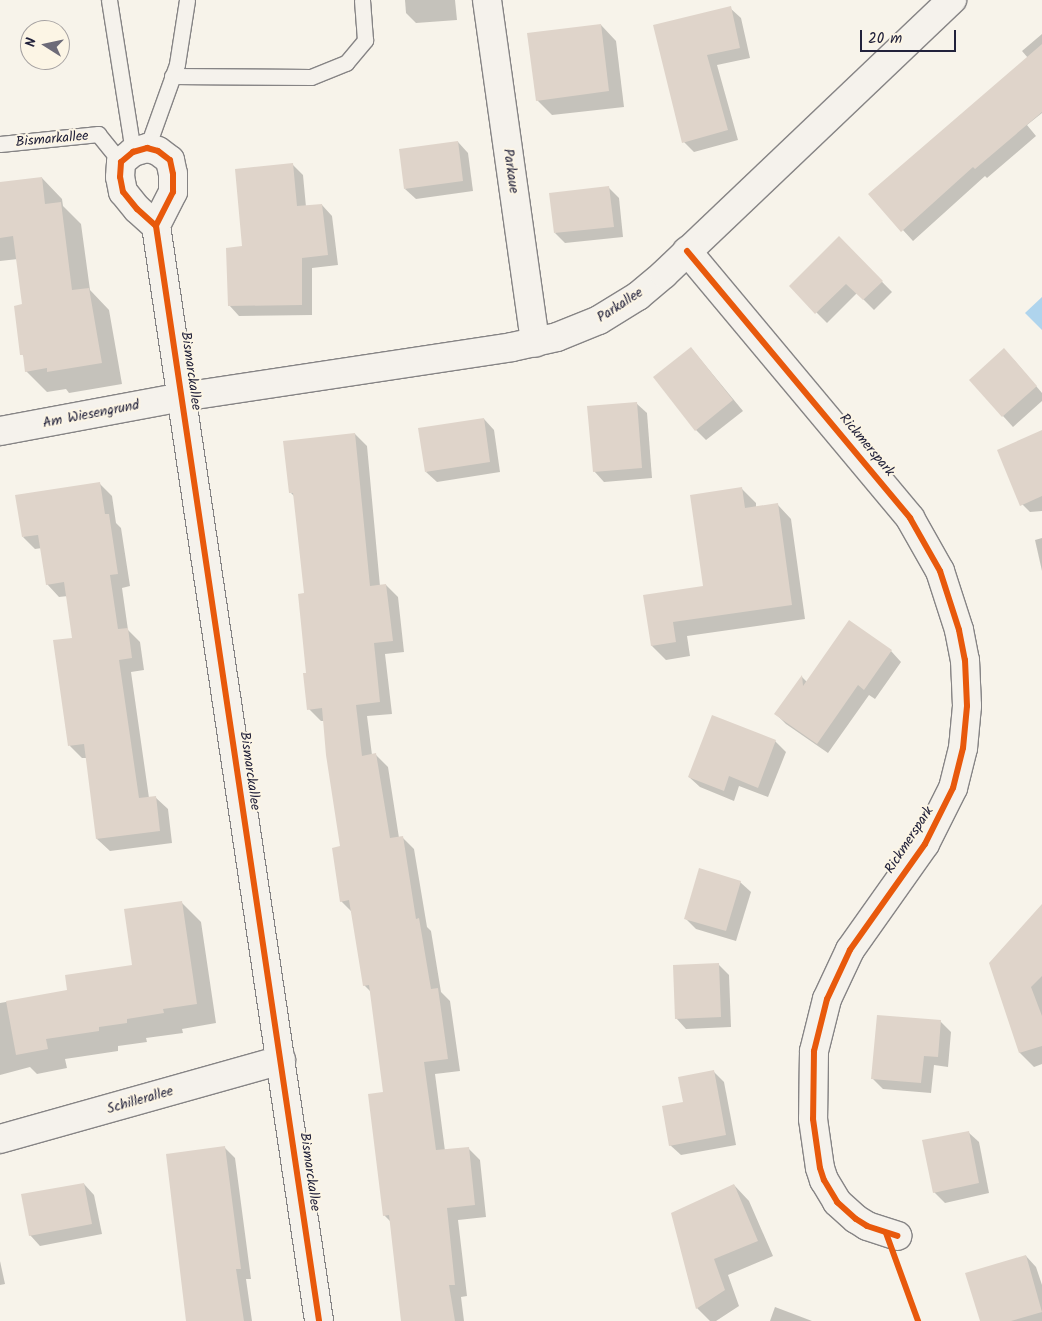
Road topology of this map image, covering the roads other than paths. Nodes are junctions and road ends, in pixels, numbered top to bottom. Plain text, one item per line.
1 (109, 0) edge
2 (187, 0) edge
3 (362, 0) edge
4 (487, 0) edge
5 (952, 0) edge
6 (172, 76) junction
7 (0, 144) edge
8 (134, 154) junction
9 (156, 226) junction
10 (688, 251) junction
11 (534, 343) junction
12 (182, 397) junction
13 (0, 431) edge
14 (281, 1060) junction
15 (0, 1139) edge
16 (897, 1236) dead end
17 (319, 1321) edge

1 - 8 lane
2 - 6 lane
3 - 6 lane
4 - 11 street, Parkaue
5 - 10 street, Parkallee
6 - 8 lane
7 - 8 lane, Bismarkallee
8 - 9 street
8 - 9 street
9 - 12 street, Bismarckallee
10 - 11 street, Parkallee
10 - 16 street, Rickmerspark
11 - 12 street, Parkallee
12 - 13 street, Am Wiesengrund
12 - 14 street, Bismarckallee
14 - 15 street, Schillerallee
14 - 17 street, Bismarckallee

